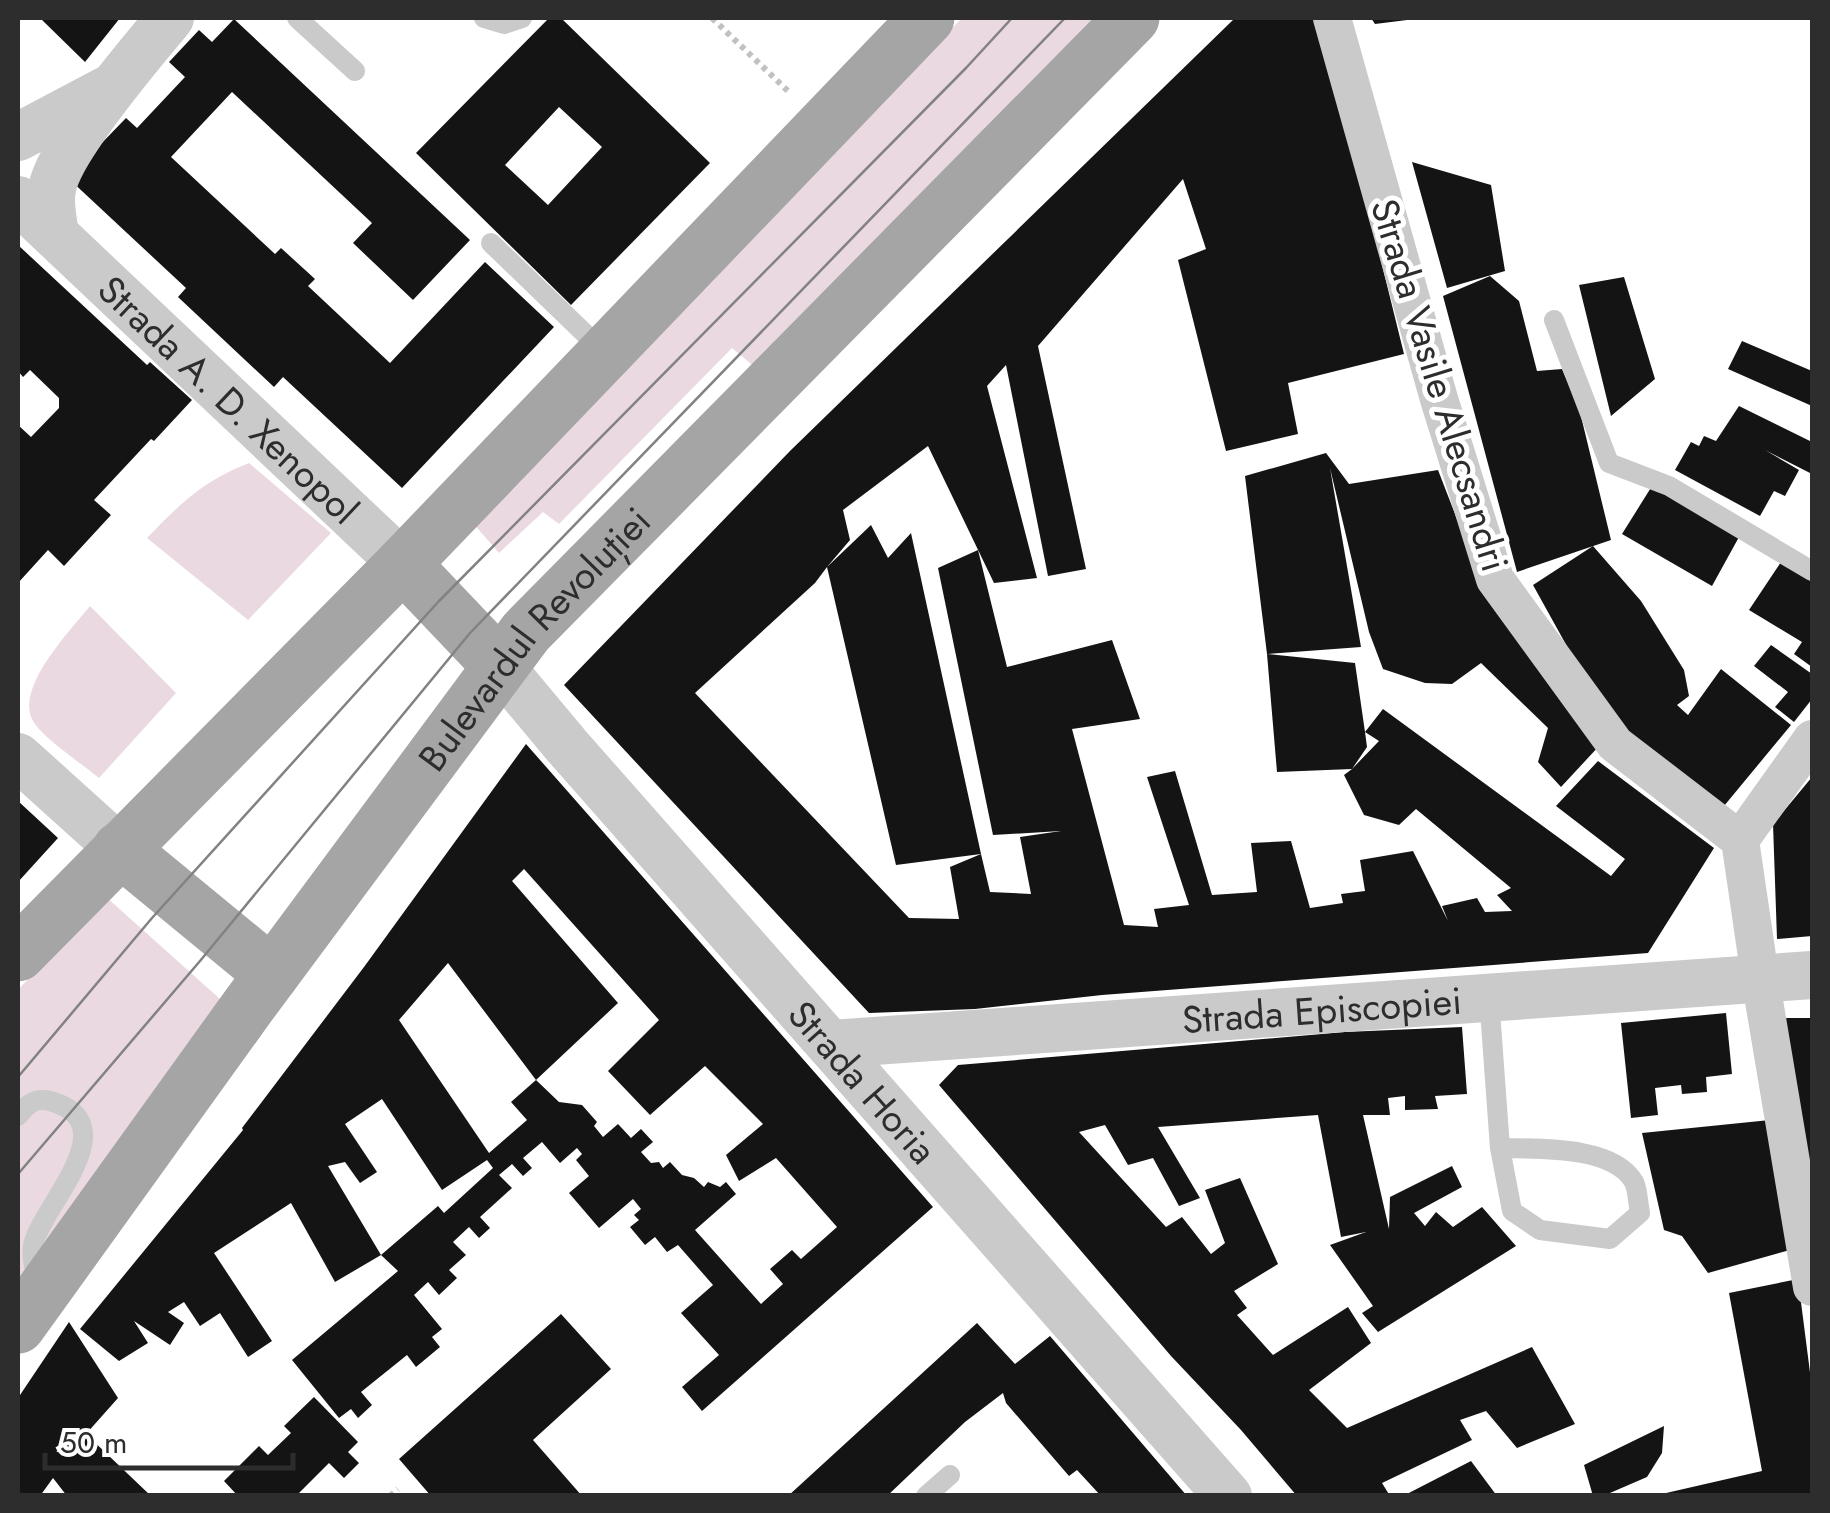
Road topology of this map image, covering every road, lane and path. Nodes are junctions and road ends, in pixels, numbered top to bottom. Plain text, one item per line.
1 (170, 18) edge
2 (297, 18) edge
3 (484, 18) edge
4 (522, 18) edge
5 (712, 18) edge
6 (927, 18) edge
7 (1132, 18) edge
8 (1332, 18) edge
9 (355, 71) dead end
10 (114, 86) junction
11 (790, 92) dead end
12 (18, 137) edge
13 (18, 200) edge
14 (55, 235) junction
15 (491, 243) dead end
16 (1554, 320) dead end
17 (605, 353) junction
18 (403, 564) junction
19 (1812, 571) edge
20 (500, 666) junction
21 (1812, 739) edge
22 (18, 757) edge
23 (1740, 840) junction
24 (120, 849) junction
25 (18, 954) edge
26 (272, 974) junction
27 (1812, 975) edge
28 (1760, 977) junction
29 (1489, 997) junction
30 (830, 1044) junction
31 (18, 1116) edge
32 (1500, 1148) junction
33 (1812, 1286) edge
34 (29, 1310) edge
35 (950, 1475) dead end
36 (398, 1489) dead end
37 (390, 1496) edge
38 (926, 1496) edge
39 (1228, 1496) edge

1 - 10 street
2 - 9 lane
3 - 4 lane
5 - 11 path
6 - 17 main road
7 - 20 main road, Bulevardul Revoluției
8 - 23 street, Strada Vasile Alecsandri
10 - 12 street
10 - 14 street
13 - 14 street, Strada A. D. Xenopol
14 - 18 street, Strada A. D. Xenopol
15 - 17 lane
16 - 19 lane
17 - 18 main road
18 - 20 main road
18 - 24 main road
20 - 26 main road, Bulevardul Revoluției
20 - 30 street, Strada Horia
21 - 23 street
22 - 24 street
23 - 28 street
24 - 25 main road
24 - 26 main road
26 - 34 main road, Bulevardul Revoluției
27 - 28 street, Strada Episcopiei
28 - 29 street, Strada Episcopiei
28 - 33 street
29 - 30 street, Strada Episcopiei
29 - 32 lane
30 - 39 street, Strada Horia
31 - 34 lane
32 - 32 lane
35 - 38 lane
36 - 37 path

